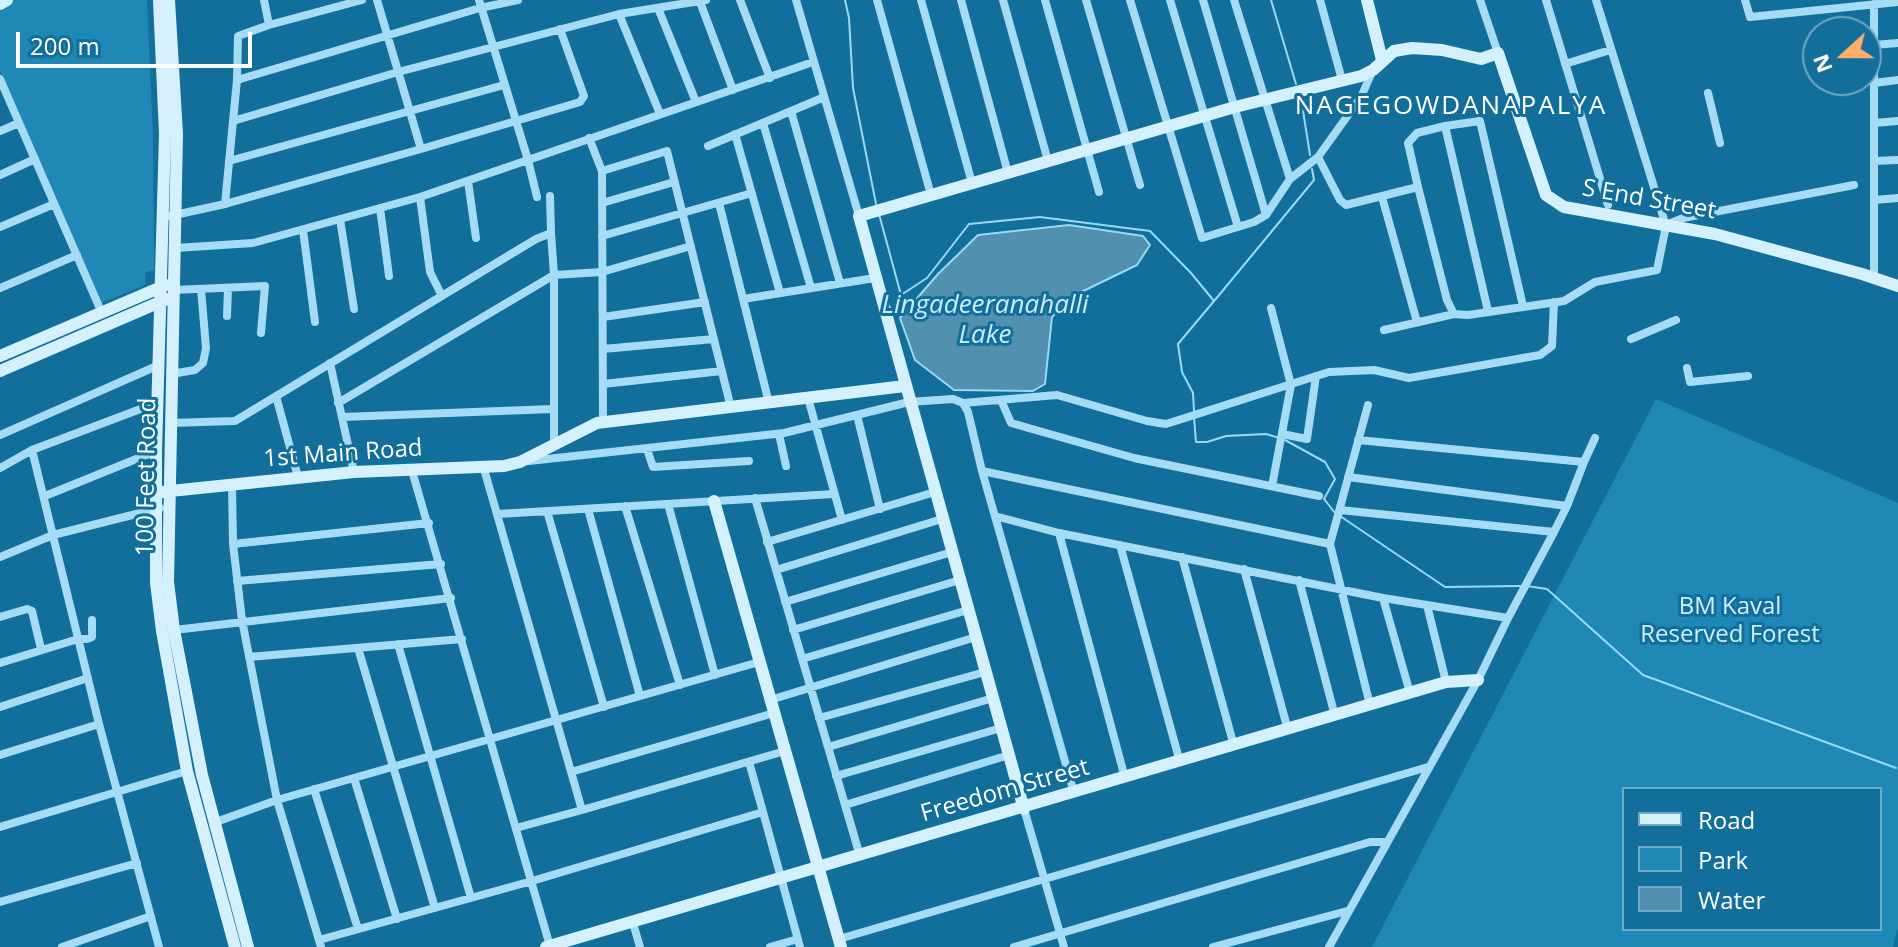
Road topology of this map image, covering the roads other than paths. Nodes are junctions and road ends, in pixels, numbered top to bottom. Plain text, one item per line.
1 (7, 0) edge
2 (159, 0) edge
3 (169, 0) edge
4 (264, 0) edge
5 (362, 0) edge
6 (377, 0) edge
7 (518, 0) edge
8 (740, 0) edge
9 (796, 0) edge
10 (877, 0) edge
11 (921, 0) edge
12 (961, 0) edge
13 (1003, 0) edge
14 (1045, 0) edge
15 (1086, 0) edge
16 (1130, 0) edge
17 (1170, 0) edge
18 (1203, 0) edge
19 (1234, 0) edge
20 (1320, 0) edge
21 (1367, 0) edge
22 (1480, 0) edge
23 (1546, 0) edge
24 (1596, 0) edge
25 (1745, 0) edge
26 (703, 1) edge
27 (1898, 2) edge
28 (0, 4) edge
29 (480, 4) edge
30 (1874, 4) junction
31 (658, 8) junction
32 (619, 14) junction
33 (1874, 16) edge
34 (269, 25) junction
35 (560, 29) junction
36 (386, 38) junction
37 (493, 47) junction
38 (1610, 50) junction
39 (1498, 53) junction
40 (1382, 60) junction
41 (813, 62) junction
42 (1565, 64) junction
43 (1373, 70) junction
44 (398, 72) junction
45 (770, 78) junction
46 (237, 80) junction
47 (1342, 80) junction
48 (504, 85) junction
49 (1, 86) edge
50 (733, 90) junction
51 (1708, 93) dead end
52 (1874, 96) edge
53 (822, 98) junction
54 (1264, 100) junction
55 (696, 102) junction
56 (1235, 107) junction
57 (410, 111) junction
58 (791, 111) junction
59 (660, 114) junction
60 (1203, 116) junction
61 (233, 121) junction
62 (1898, 121) edge
63 (19, 123) junction
64 (516, 123) junction
65 (763, 123) junction
66 (1874, 123) junction
67 (1168, 126) junction
68 (1445, 126) junction
69 (0, 131) edge
70 (735, 134) junction
71 (589, 138) junction
72 (1126, 138) junction
73 (1720, 143) dead end
74 (708, 146) dead end
75 (421, 149) junction
76 (1086, 150) junction
77 (1318, 157) junction
78 (35, 159) junction
79 (528, 160) junction
80 (1898, 160) edge
81 (229, 161) junction
82 (1048, 161) junction
83 (1874, 161) junction
84 (602, 171) junction
85 (1008, 173) junction
86 (0, 175) edge
87 (1290, 179) junction
88 (468, 181) junction
89 (674, 182) junction
90 (972, 183) junction
91 (1140, 185) dead end
92 (1854, 185) dead end
93 (1418, 187) junction
94 (1099, 192) dead end
95 (752, 193) junction
96 (931, 195) junction
97 (550, 196) dead end
98 (420, 197) junction
99 (537, 197) dead end
100 (1382, 197) junction
101 (1898, 198) edge
102 (1874, 200) junction
103 (602, 203) junction
104 (719, 203) junction
105 (54, 204) junction
106 (225, 204) junction
107 (1608, 205) dead end
108 (380, 208) junction
109 (682, 212) junction
110 (1266, 215) junction
111 (170, 216) junction
112 (859, 216) junction
113 (340, 219) junction
114 (1666, 226) junction
115 (0, 227) edge
116 (1238, 227) junction
117 (303, 230) junction
118 (551, 233) junction
119 (602, 236) junction
120 (476, 238) dead end
121 (691, 246) junction
122 (176, 248) junction
123 (77, 255) junction
124 (602, 272) junction
125 (554, 275) junction
126 (389, 276) dead end
127 (875, 278) junction
128 (1874, 278) junction
129 (840, 283) junction
130 (1898, 286) edge
131 (0, 288) edge
132 (228, 288) junction
133 (811, 288) junction
134 (201, 289) junction
135 (169, 291) junction
136 (780, 293) junction
137 (442, 296) junction
138 (743, 299) junction
139 (705, 302) junction
140 (1554, 302) junction
141 (1523, 306) junction
142 (1271, 308) dead end
143 (354, 309) dead end
144 (101, 311) junction
145 (1488, 311) junction
146 (1454, 314) junction
147 (227, 316) dead end
148 (603, 317) junction
149 (1676, 320) dead end
150 (315, 322) dead end
151 (1417, 322) junction
152 (1384, 330) dead end
153 (261, 333) dead end
154 (714, 339) junction
155 (1631, 339) dead end
156 (603, 349) junction
157 (5, 361) edge
158 (330, 363) junction
159 (160, 364) junction
160 (1687, 368) dead end
161 (722, 371) junction
162 (171, 374) junction
163 (1316, 376) junction
164 (1748, 376) dead end
165 (603, 384) junction
166 (1291, 385) junction
167 (905, 386) junction
168 (276, 396) junction
169 (808, 398) junction
170 (1001, 400) junction
171 (159, 402) junction
172 (909, 402) junction
173 (338, 403) junction
174 (769, 403) junction
175 (963, 403) junction
176 (1368, 405) dead end
177 (731, 408) junction
178 (553, 409) junction
179 (857, 415) junction
180 (342, 417) junction
181 (603, 422) junction
182 (170, 423) junction
183 (816, 427) junction
184 (779, 434) junction
185 (1282, 434) junction
186 (0, 435) edge
187 (1595, 438) dead end
188 (1358, 440) junction
189 (554, 445) junction
190 (647, 449) junction
191 (32, 450) junction
192 (156, 451) junction
193 (749, 461) dead end
194 (520, 462) junction
195 (1584, 462) junction
196 (786, 466) dead end
197 (0, 468) edge
198 (484, 469) junction
199 (412, 471) junction
200 (982, 471) junction
201 (354, 472) junction
202 (298, 477) junction
203 (1348, 477) junction
204 (232, 485) junction
205 (1272, 486) junction
206 (162, 492) junction
207 (935, 492) junction
208 (834, 494) junction
209 (45, 496) junction
210 (1319, 496) dead end
211 (755, 498) junction
212 (714, 501) junction
213 (668, 504) junction
214 (625, 506) junction
215 (1567, 506) junction
216 (162, 507) junction
217 (588, 509) junction
218 (880, 509) junction
219 (1340, 510) junction
220 (547, 511) junction
221 (498, 514) junction
222 (995, 516) junction
223 (942, 519) junction
224 (842, 520) junction
225 (429, 523) junction
226 (1554, 532) junction
227 (1059, 533) junction
228 (53, 535) junction
229 (767, 542) junction
230 (233, 544) junction
231 (1330, 544) junction
232 (1120, 545) junction
233 (952, 552) junction
234 (0, 557) edge
235 (1182, 557) junction
236 (441, 564) junction
237 (1244, 569) junction
238 (776, 570) junction
239 (960, 580) junction
240 (1299, 580) junction
241 (237, 581) junction
242 (1341, 588) junction
243 (451, 598) junction
244 (1383, 598) junction
245 (785, 602) junction
246 (1427, 605) junction
247 (968, 610) junction
248 (0, 617) edge
249 (1508, 618) junction
250 (92, 620) dead end
251 (242, 620) junction
252 (174, 630) junction
253 (793, 630) junction
254 (976, 637) junction
255 (78, 639) junction
256 (462, 639) junction
257 (398, 644) junction
258 (358, 648) junction
259 (41, 649) junction
260 (249, 657) junction
261 (802, 659) junction
262 (759, 662) junction
263 (0, 663) edge
264 (985, 672) junction
265 (715, 675) junction
266 (88, 678) junction
267 (1478, 680) junction
268 (1446, 682) junction
269 (680, 685) junction
270 (810, 686) junction
271 (1410, 693) junction
272 (640, 696) junction
273 (993, 698) junction
274 (770, 700) junction
275 (1370, 705) junction
276 (0, 707) edge
277 (604, 707) junction
278 (774, 713) junction
279 (1335, 716) junction
280 (819, 718) junction
281 (557, 720) junction
282 (99, 724) junction
283 (1001, 728) junction
284 (1288, 730) junction
285 (491, 739) junction
286 (1234, 746) junction
287 (828, 747) junction
288 (785, 751) junction
289 (0, 755) edge
290 (1009, 755) junction
291 (430, 756) junction
292 (749, 762) junction
293 (1180, 762) junction
294 (392, 767) junction
295 (1428, 767) junction
296 (187, 771) junction
297 (571, 772) junction
298 (836, 776) junction
299 (354, 778) junction
300 (1125, 778) junction
301 (314, 789) junction
302 (118, 792) junction
303 (1074, 794) junction
304 (277, 800) junction
305 (845, 805) junction
306 (1024, 809) junction
307 (582, 810) junction
308 (763, 812) junction
309 (213, 823) junction
310 (0, 827) edge
311 (516, 828) junction
312 (1386, 842) junction
313 (860, 856) junction
314 (137, 863) junction
315 (819, 869) junction
316 (782, 880) junction
317 (1045, 880) junction
318 (532, 881) junction
319 (471, 898) junction
320 (0, 902) edge
321 (435, 908) junction
322 (1347, 911) junction
323 (151, 916) junction
324 (397, 919) junction
325 (633, 923) junction
326 (358, 929) junction
327 (1060, 933) junction
328 (799, 943) edge
329 (840, 943) edge
330 (320, 944) edge
331 (548, 946) edge
332 (62, 947) edge
333 (159, 947) edge
334 (235, 947) edge
335 (248, 947) edge
336 (640, 947) edge
337 (770, 947) edge
338 (1014, 947) edge
339 (1064, 947) edge
340 (1213, 947) edge
341 (1329, 947) edge

1 - 28 street
2 - 111 street, 100 Feet Road
3 - 111 street, 100 Feet Road
4 - 34 street
5 - 34 street
6 - 36 street
7 - 29 street
8 - 45 street
9 - 41 street
10 - 96 street
11 - 90 street
12 - 85 street
13 - 82 street
14 - 76 street
15 - 72 street
16 - 67 street
17 - 60 street
18 - 56 street
19 - 54 street
20 - 47 street
21 - 40 street
22 - 39 street, S End Street
23 - 42 street
24 - 38 street
25 - 30 street
26 - 31 street
26 - 50 street
27 - 30 street
29 - 36 street
29 - 37 street
30 - 33 street
31 - 32 street
31 - 55 street
32 - 35 street
32 - 59 street
34 - 46 street
35 - 37 street
35 - 64 street
36 - 44 street
36 - 46 street
37 - 44 street
37 - 48 street
38 - 42 street
38 - 114 street
39 - 40 street
39 - 114 street, S End Street
40 - 43 street
41 - 45 street
41 - 53 street
42 - 107 street
43 - 47 street
43 - 77 street
44 - 57 street
44 - 61 street
45 - 50 street
46 - 61 street
47 - 54 street
48 - 57 street
48 - 64 street
49 - 63 street
50 - 55 street
51 - 73 street
52 - 66 street
53 - 58 street
53 - 112 street
54 - 56 street
54 - 87 street
55 - 59 street
56 - 60 street
56 - 110 street
57 - 75 street
57 - 81 street
58 - 65 street
58 - 129 street
59 - 71 street
60 - 67 street
60 - 116 street
61 - 81 street
62 - 66 street
63 - 69 street
63 - 78 street
64 - 75 street
64 - 79 street
65 - 70 street
65 - 133 street
66 - 83 street
67 - 72 street
67 - 116 street
68 - 93 street
68 - 141 street
68 - 145 street
70 - 74 street
70 - 95 street
71 - 79 street
71 - 84 street
72 - 76 street
72 - 91 street
75 - 106 street
76 - 82 street
76 - 94 street
77 - 87 street
77 - 100 street
78 - 86 street
78 - 105 street
79 - 88 street
79 - 99 street
80 - 83 street
81 - 106 street
82 - 85 street
83 - 102 street
84 - 89 street
84 - 103 street
85 - 90 street
87 - 110 street
88 - 98 street
88 - 120 street
89 - 103 street
89 - 109 street
90 - 96 street
92 - 114 street
93 - 100 street
93 - 146 street
95 - 104 street
95 - 136 street
96 - 112 street
97 - 118 street
98 - 108 street
98 - 137 street
100 - 151 street
101 - 102 street
102 - 128 street
103 - 119 street
104 - 109 street
104 - 138 street
105 - 115 street
105 - 123 street
106 - 111 street
108 - 113 street
108 - 126 street
109 - 119 street
109 - 121 street
110 - 116 street
111 - 122 street, 100 Feet Road
111 - 135 street, 100 Feet Road
112 - 127 street
113 - 117 street
113 - 143 street
114 - 128 street, S End Street
114 - 140 street
117 - 122 street
117 - 150 street
118 - 125 street
118 - 137 street
119 - 124 street
121 - 124 street
121 - 139 street
122 - 135 street, 100 Feet Road
123 - 131 street
123 - 144 street
124 - 125 street
124 - 148 street
125 - 173 street
125 - 178 street
127 - 129 street
127 - 167 street
128 - 130 street, S End Street
129 - 133 street
132 - 134 street
132 - 147 street
132 - 153 street
133 - 136 street
134 - 135 street
134 - 162 street
135 - 144 street
135 - 157 street
135 - 159 street, 100 Feet Road
135 - 162 street, 100 Feet Road
136 - 138 street
137 - 158 street
138 - 174 street
139 - 148 street
139 - 154 street
140 - 141 street
140 - 163 street
141 - 145 street
142 - 166 street
144 - 157 street
145 - 146 street
146 - 151 street
148 - 156 street
149 - 155 street
151 - 152 street
154 - 156 street
154 - 161 street
156 - 165 street
158 - 168 street
158 - 173 street
159 - 171 street, 100 Feet Road
159 - 186 street
160 - 164 street
161 - 165 street
161 - 177 street
162 - 182 street, 100 Feet Road
163 - 166 street
163 - 185 street
165 - 181 street
166 - 170 street
166 - 185 street
167 - 169 street, 1st Main Road
167 - 172 street
168 - 182 street
168 - 202 street
169 - 174 street, 1st Main Road
169 - 183 street
170 - 175 street
170 - 205 street
171 - 191 street
171 - 192 street, 100 Feet Road
172 - 175 street
172 - 179 street
172 - 207 street
173 - 180 street
174 - 177 street, 1st Main Road
175 - 200 street
176 - 188 street
177 - 181 street, 1st Main Road
178 - 180 street
178 - 189 street
179 - 183 street
179 - 218 street
180 - 201 street
181 - 189 street, 1st Main Road
182 - 206 street, 100 Feet Road
183 - 184 street
183 - 208 street
184 - 190 street
184 - 196 street
185 - 205 street
187 - 195 street
188 - 195 street
188 - 203 street
189 - 194 street, 1st Main Road
190 - 193 street
190 - 194 street
191 - 197 street
191 - 209 street
192 - 206 street, 100 Feet Road
192 - 209 street
194 - 198 street, 1st Main Road
195 - 215 street
198 - 199 street, 1st Main Road
198 - 221 street
199 - 201 street, 1st Main Road
199 - 225 street
200 - 222 street
200 - 231 street
201 - 202 street, 1st Main Road
202 - 204 street, 1st Main Road
203 - 215 street
203 - 219 street
204 - 206 street, 1st Main Road
204 - 230 street
205 - 210 street
206 - 216 street, 100 Feet Road
207 - 218 street
207 - 223 street
208 - 211 street
208 - 224 street
209 - 228 street
211 - 212 street
211 - 229 street
212 - 213 street
212 - 262 street
213 - 214 street
213 - 265 street
214 - 217 street
214 - 269 street
215 - 226 street
216 - 228 street
216 - 252 street, 100 Feet Road
216 - 296 street, 100 Feet Road
217 - 220 street
217 - 272 street
218 - 224 street
219 - 226 street
219 - 231 street
220 - 221 street
220 - 277 street
221 - 281 street
222 - 227 street
222 - 303 street
223 - 233 street
223 - 238 street
224 - 229 street
225 - 230 street
225 - 236 street
226 - 249 street
227 - 232 street
227 - 300 street
228 - 234 street
228 - 255 street
229 - 238 street
230 - 241 street
231 - 242 street
232 - 235 street
232 - 293 street
233 - 239 street
233 - 245 street
235 - 237 street
235 - 286 street
236 - 241 street
236 - 243 street
237 - 240 street
237 - 284 street
238 - 245 street
239 - 247 street
239 - 253 street
240 - 242 street
240 - 279 street
241 - 251 street
242 - 244 street
242 - 275 street
243 - 251 street
243 - 256 street
244 - 246 street
244 - 271 street
245 - 253 street
246 - 249 street
246 - 268 street
247 - 254 street
247 - 261 street
248 - 259 street
249 - 267 street
250 - 255 street
251 - 252 street
251 - 260 street
252 - 309 street, 100 Feet Road
253 - 261 street
254 - 264 street
254 - 270 street
255 - 259 street
255 - 266 street
256 - 257 street
256 - 285 street
257 - 258 street
257 - 291 street
258 - 260 street
258 - 294 street
259 - 263 street
260 - 304 street
261 - 270 street
262 - 265 street
262 - 274 street
264 - 273 street
264 - 280 street
265 - 269 street
266 - 276 street
266 - 282 street
267 - 268 street, Freedom Street
267 - 295 street
268 - 271 street, Freedom Street
269 - 272 street
270 - 274 street
270 - 280 street
271 - 275 street, Freedom Street
272 - 277 street
273 - 283 street
273 - 287 street
274 - 278 street
275 - 279 street, Freedom Street
277 - 281 street
278 - 288 street
278 - 297 street
279 - 284 street, Freedom Street
280 - 287 street
281 - 285 street
281 - 297 street
282 - 289 street
282 - 302 street
283 - 290 street
283 - 298 street
284 - 286 street, Freedom Street
285 - 291 street
285 - 311 street
286 - 293 street, Freedom Street
287 - 298 street
288 - 292 street
288 - 315 street
290 - 305 street
290 - 306 street
291 - 294 street
291 - 319 street
292 - 307 street
292 - 308 street
293 - 300 street, Freedom Street
294 - 299 street
294 - 321 street
295 - 312 street
295 - 317 street
296 - 302 street
296 - 334 street, 100 Feet Road
297 - 307 street
298 - 305 street
299 - 301 street
299 - 324 street
300 - 303 street, Freedom Street
301 - 304 street
301 - 326 street
302 - 310 street
302 - 314 street
303 - 306 street, Freedom Street
304 - 309 street
304 - 330 street
305 - 313 street
306 - 313 street, Freedom Street
306 - 317 street
307 - 311 street
308 - 316 street
308 - 318 street
309 - 335 street, 100 Feet Road
311 - 318 street
312 - 322 street
312 - 327 street
313 - 315 street, Freedom Street
314 - 320 street
314 - 323 street
315 - 316 street, Freedom Street
315 - 329 street
316 - 325 street, Freedom Street
316 - 328 street
317 - 327 street
317 - 329 street
318 - 319 street
318 - 331 street
319 - 321 street
321 - 324 street
322 - 340 street
322 - 341 street
323 - 332 street
323 - 333 street
324 - 326 street
325 - 331 street, Freedom Street
325 - 336 street
326 - 330 street
327 - 338 street
327 - 339 street
328 - 337 street

